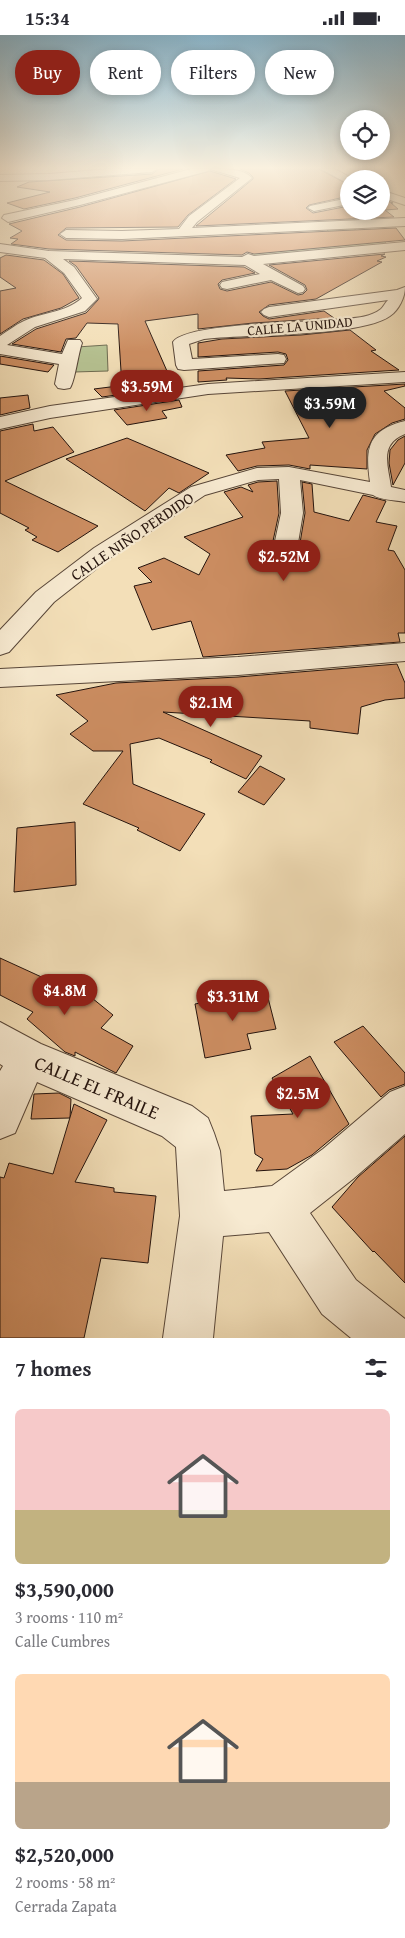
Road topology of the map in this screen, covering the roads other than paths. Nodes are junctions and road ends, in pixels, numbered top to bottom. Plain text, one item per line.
1 (69, 230) edge
2 (247, 230) joint
3 (184, 232) joint
4 (66, 234) junction
5 (405, 246) edge
6 (0, 248) edge
7 (25, 252) junction
8 (44, 254) junction
9 (0, 257) edge
10 (248, 261) junction
11 (273, 275) junction
12 (227, 285) dead end
13 (298, 289) dead end
14 (402, 292) edge
15 (261, 313) dead end
16 (0, 343) edge
17 (74, 343) dead end
18 (0, 349) edge
19 (278, 359) dead end
20 (68, 360) junction
21 (405, 377) edge
22 (64, 384) dead end
23 (0, 423) edge
24 (405, 427) edge
25 (289, 473) junction
26 (382, 493) junction
27 (405, 497) edge
28 (284, 555) dead end
29 (0, 646) edge
30 (405, 652) edge
31 (0, 679) edge
32 (13, 1050) edge
33 (405, 1107) edge
34 (0, 1118) edge
35 (280, 1208) junction
36 (203, 1216) junction
37 (188, 1338) edge
38 (389, 1338) edge

1 - 4 street
2 - 3 street
2 - 10 street
3 - 4 street
4 - 8 street
5 - 10 street
6 - 7 street
7 - 8 street
7 - 9 street
8 - 10 street
8 - 16 street
10 - 11 street
11 - 12 street
11 - 13 street
14 - 15 street
14 - 19 street, CALLE LA UNIDAD
17 - 20 street
18 - 20 street
20 - 22 street
21 - 23 street
24 - 26 street
25 - 26 street, CALLE NIÑO PERDIDO
25 - 28 street
25 - 29 street, CALLE NIÑO PERDIDO
26 - 27 street, CALLE NIÑO PERDIDO
30 - 31 street
32 - 34 street
32 - 36 street, CALLE EL FRAILE
33 - 35 street
35 - 36 street
35 - 38 street
36 - 37 street

